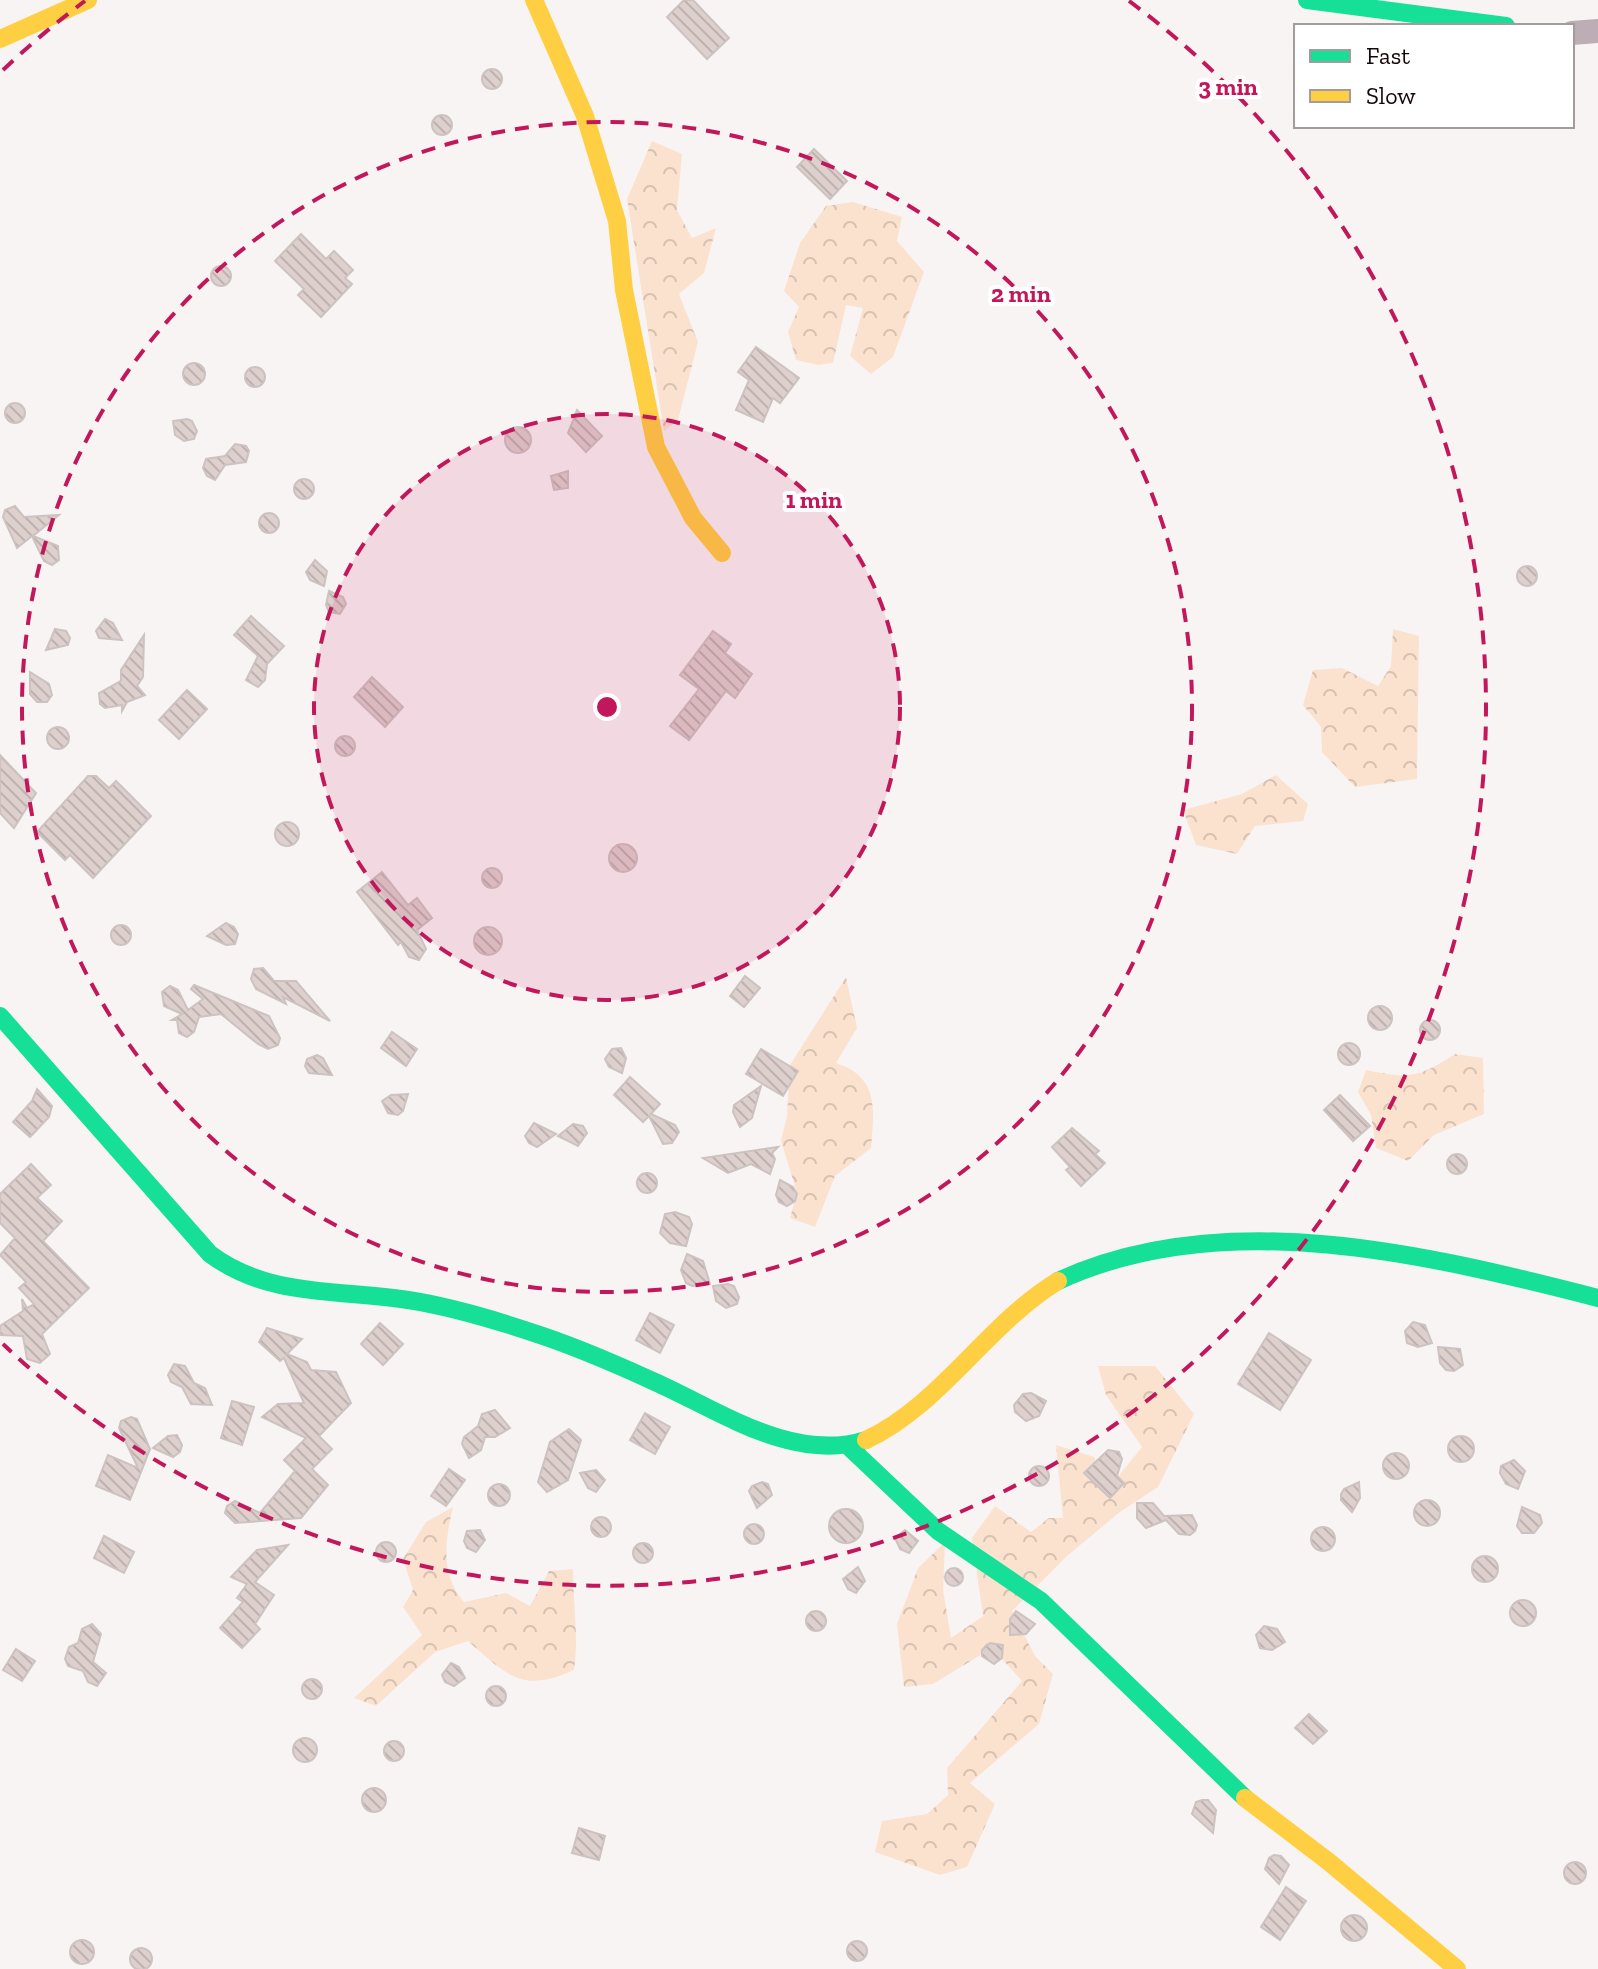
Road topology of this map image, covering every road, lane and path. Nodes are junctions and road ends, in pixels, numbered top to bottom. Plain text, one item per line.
1 (88, 0) edge
2 (534, 0) edge
3 (1307, 0) edge
4 (1491, 24) edge
5 (1598, 31) edge
6 (1574, 33) edge
7 (0, 39) edge
8 (722, 553) dead end
9 (0, 1016) edge
10 (1598, 1298) edge
11 (848, 1446) junction
12 (1457, 1969) edge

1 - 7 street
2 - 8 street
3 - 4 street
5 - 6 street
9 - 11 street
10 - 11 street
11 - 12 street

